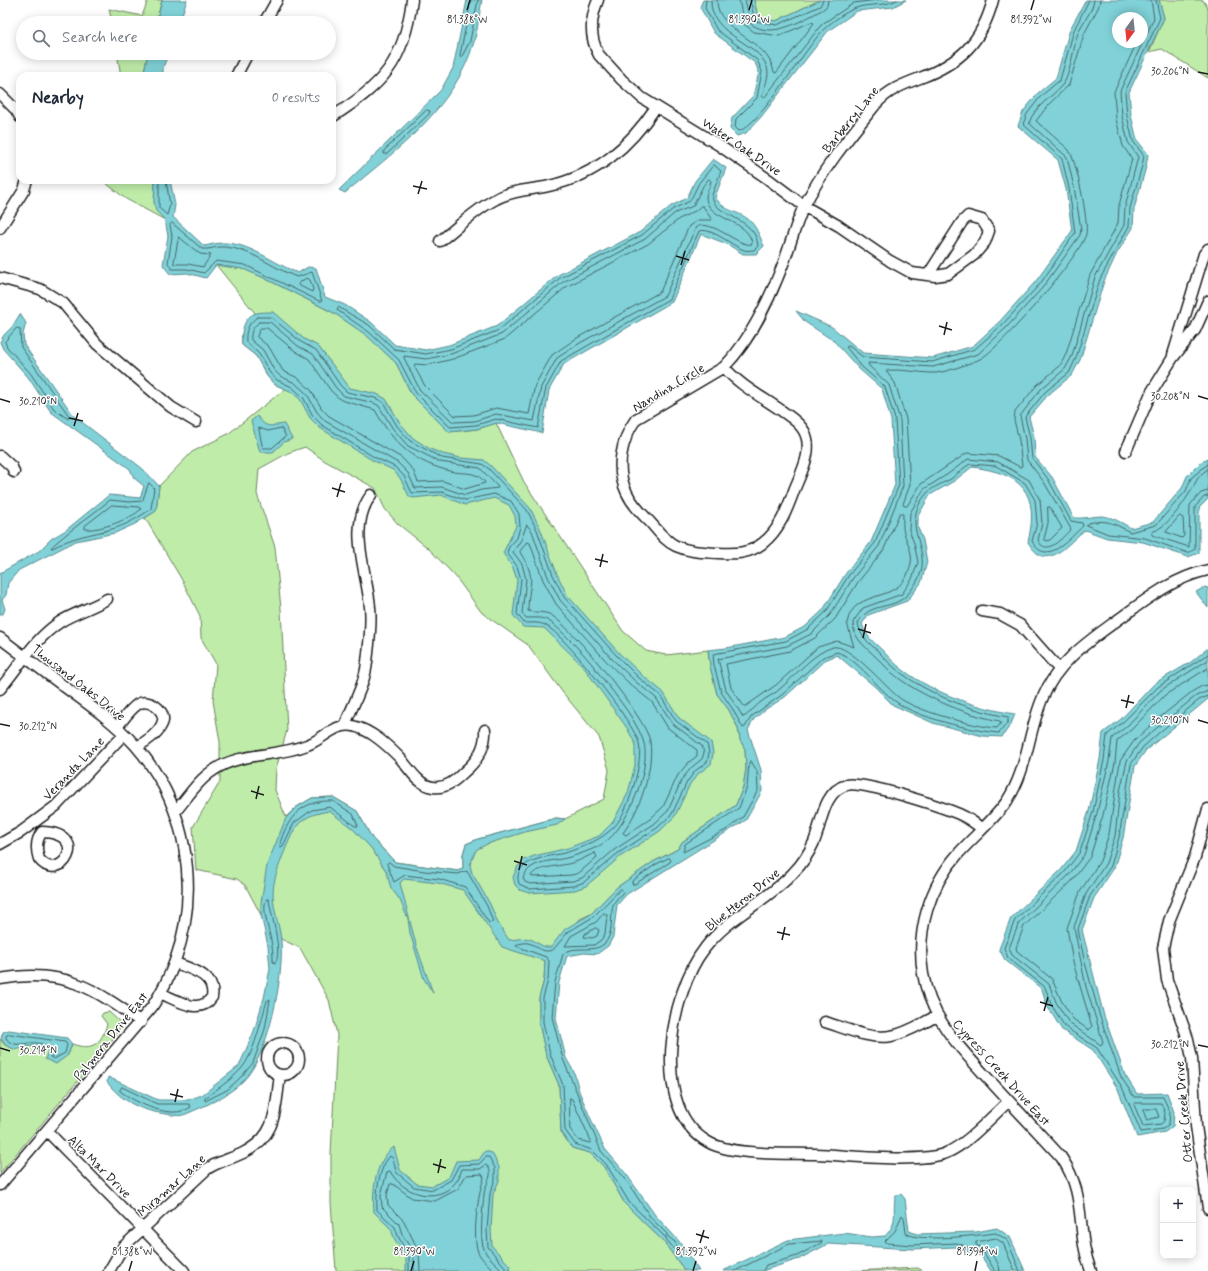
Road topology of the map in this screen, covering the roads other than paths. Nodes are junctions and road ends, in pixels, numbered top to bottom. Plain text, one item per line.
1 (277, 0) edge
2 (412, 0) edge
3 (598, 0) edge
4 (993, 0) edge
5 (268, 16) edge
6 (244, 60) edge
7 (238, 72) edge
8 (0, 94) edge
9 (656, 107) junction
10 (16, 110) edge
11 (336, 114) edge
12 (26, 184) edge
13 (804, 206) junction
14 (0, 228) edge
15 (440, 241) dead end
16 (1208, 249) edge
17 (928, 275) junction
18 (0, 278) edge
19 (1208, 301) edge
20 (1172, 358) junction
21 (724, 367) junction
22 (196, 422) dead end
23 (1126, 451) dead end
24 (0, 456) edge
25 (14, 472) dead end
26 (371, 495) dead end
27 (1208, 570) edge
28 (107, 599) dead end
29 (982, 611) dead end
30 (0, 638) edge
31 (24, 657) junction
32 (1059, 669) junction
33 (0, 689) edge
34 (345, 725) junction
35 (120, 730) junction
36 (485, 730) dead end
37 (137, 747) junction
38 (1208, 809) edge
39 (175, 812) junction
40 (35, 822) junction
41 (982, 829) junction
42 (42, 832) dead end
43 (0, 844) edge
44 (175, 963) junction
45 (0, 979) edge
46 (160, 993) junction
47 (937, 1016) junction
48 (141, 1022) junction
49 (825, 1022) dead end
50 (280, 1075) dead end
51 (1009, 1101) junction
52 (47, 1131) junction
53 (0, 1185) edge
54 (1208, 1208) edge
55 (143, 1228) junction
56 (109, 1271) edge
57 (184, 1271) edge
58 (1091, 1271) edge

1 - 5 street
2 - 11 street
3 - 9 street, Water Oak Drive
4 - 13 street, Barberry Lane
6 - 7 street
8 - 10 street
9 - 13 street, Water Oak Drive
9 - 15 street
12 - 14 street
13 - 17 street, Water Oak Drive
13 - 21 street, Nandina Circle
16 - 20 street
17 - 17 street, Water Oak Drive
18 - 22 street
19 - 20 street
20 - 23 street
21 - 21 street, Nandina Circle
24 - 25 street
26 - 34 street
27 - 32 street, Cypress Creek Drive East
28 - 31 street
29 - 32 street
30 - 31 street, Thousand Oaks Drive
31 - 33 street
31 - 35 street, Thousand Oaks Drive
32 - 41 street, Cypress Creek Drive East
34 - 36 street
34 - 39 street
35 - 37 street, Thousand Oaks Drive
35 - 37 street
35 - 40 street, Veranda Lane
37 - 39 street, Thousand Oaks Drive
38 - 54 street, Otter Creek Drive
39 - 44 street, Palmera Drive East
40 - 42 street
40 - 43 street, Veranda Lane
41 - 47 street, Cypress Creek Drive East
41 - 51 street, Blue Heron Drive
44 - 46 street, Palmera Drive East
44 - 46 street
45 - 48 street
46 - 48 street, Palmera Drive East
47 - 49 street
47 - 51 street, Cypress Creek Drive East
48 - 52 street, Palmera Drive East
50 - 55 street, Miramar Lane
51 - 58 street, Cypress Creek Drive East
52 - 53 street, Palmera Drive East
52 - 55 street, Alta Mar Drive
55 - 56 street, Miramar Lane
55 - 57 street, Alta Mar Drive

